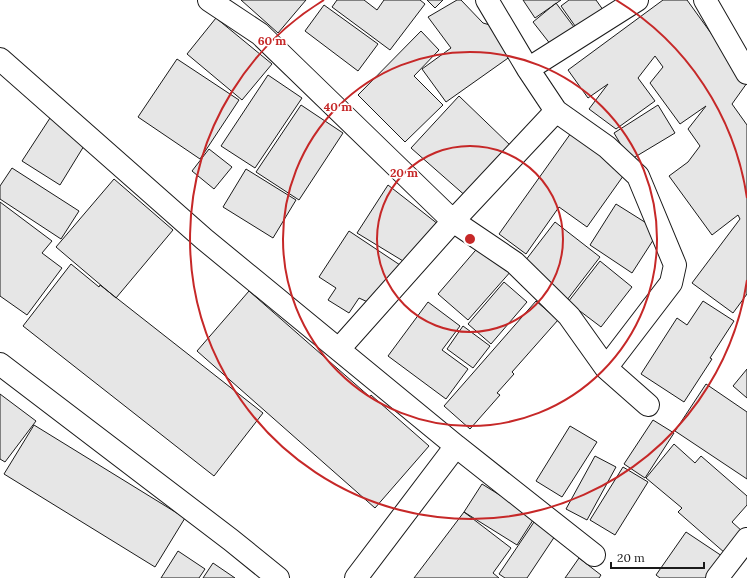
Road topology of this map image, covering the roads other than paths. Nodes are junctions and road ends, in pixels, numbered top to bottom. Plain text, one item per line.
1 (210, 0) edge
2 (487, 0) edge
3 (638, 0) edge
4 (706, 0) edge
5 (0, 59) edge
6 (528, 69) junction
7 (747, 73) edge
8 (556, 111) junction
9 (453, 221) junction
10 (339, 349) junction
11 (0, 364) edge
12 (606, 368) junction
13 (648, 405) dead end
14 (456, 446) junction
15 (747, 539) edge
16 (594, 555) dead end
17 (278, 578) edge
18 (356, 578) edge
19 (718, 578) edge

1 - 9 street
2 - 6 street
3 - 6 street
4 - 7 street
5 - 10 street
6 - 8 street
8 - 9 street
8 - 12 street
9 - 10 street
9 - 12 street
10 - 14 street
11 - 17 street
12 - 13 street
14 - 16 street
14 - 18 street
15 - 19 street

